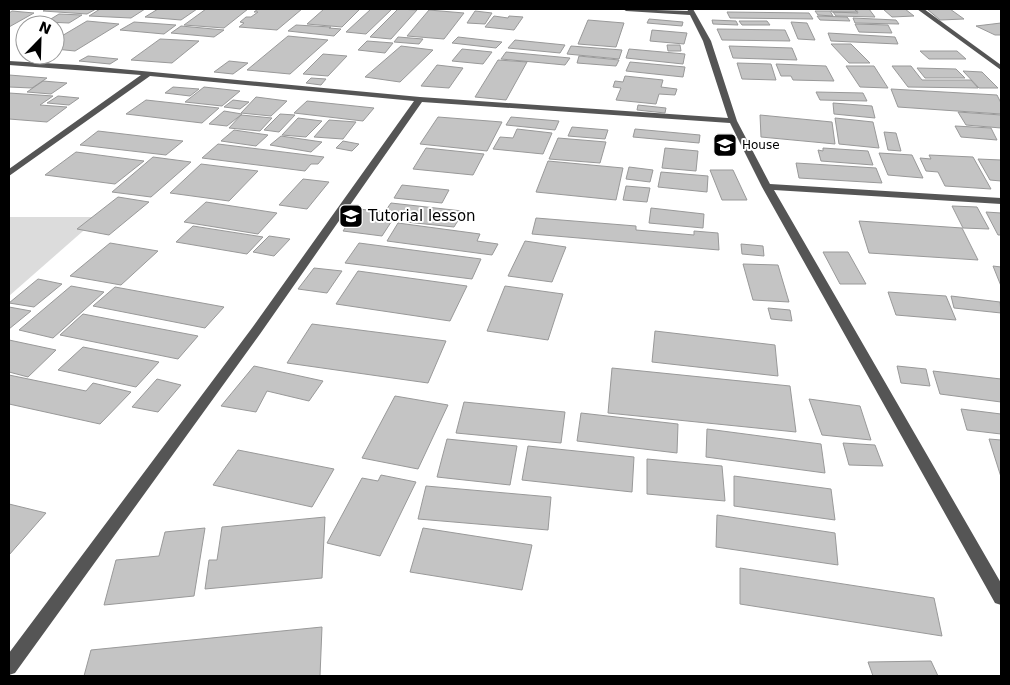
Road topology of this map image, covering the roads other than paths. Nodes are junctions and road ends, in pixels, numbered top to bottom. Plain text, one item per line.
1 (626, 9) edge
2 (920, 9) edge
3 (690, 11) edge
4 (9, 63) edge
5 (1001, 68) edge
6 (147, 75) junction
7 (420, 99) junction
8 (733, 120) junction
9 (9, 173) edge
10 (767, 186) junction
11 (1001, 201) edge
12 (1001, 598) edge
13 (9, 668) edge

1 - 3 street
2 - 5 street
3 - 8 street
4 - 6 street
6 - 7 street
6 - 9 street
7 - 8 street
7 - 13 street
8 - 10 street
10 - 11 street
10 - 12 street

